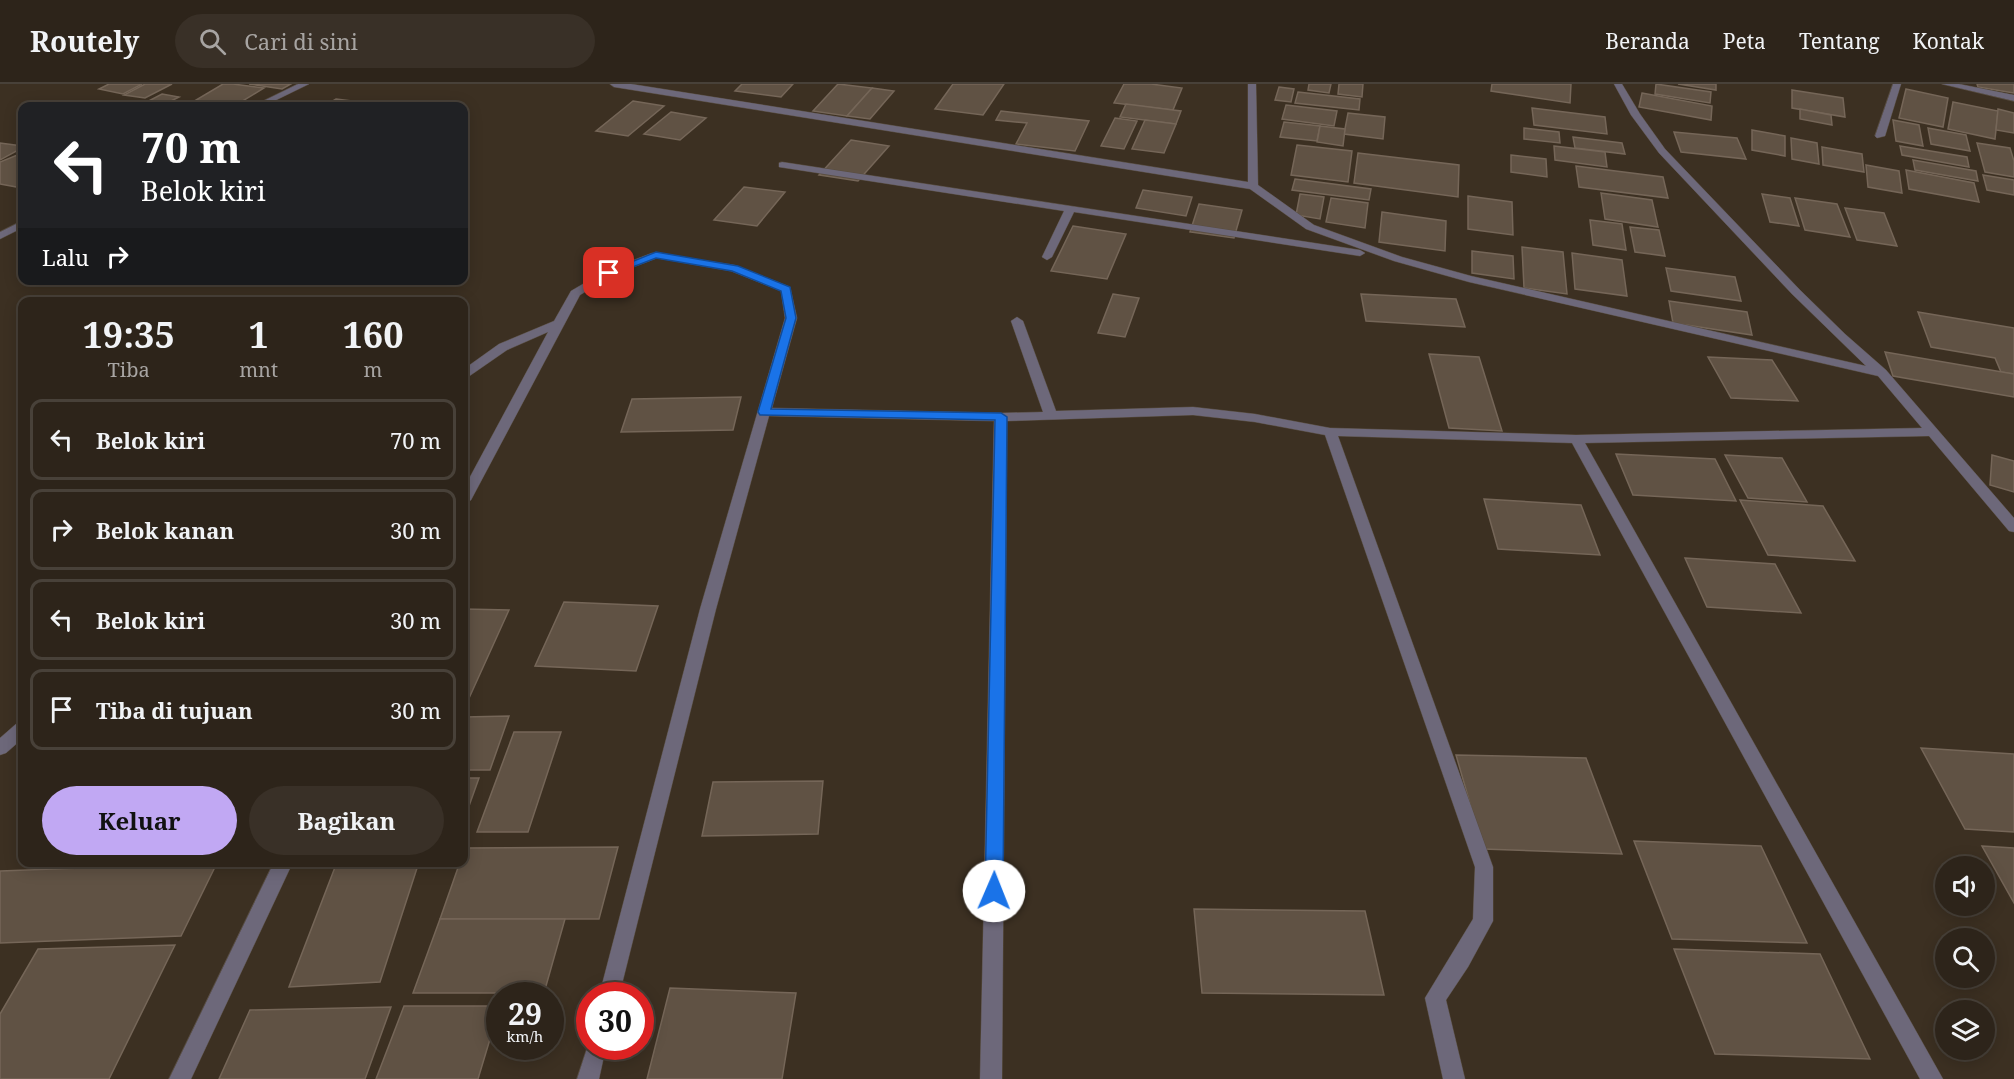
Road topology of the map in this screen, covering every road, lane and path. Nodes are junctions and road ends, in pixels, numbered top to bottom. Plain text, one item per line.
1 (305, 84) edge
2 (614, 84) edge
3 (1252, 84) edge
4 (1618, 84) edge
5 (1897, 84) edge
6 (1946, 84) edge
7 (2014, 98) edge
8 (267, 102) edge
9 (1880, 136) dead end
10 (782, 165) dead end
11 (1253, 186) junction
12 (1070, 208) junction
13 (18, 226) edge
14 (0, 236) edge
15 (1047, 256) dead end
16 (1398, 259) junction
17 (1017, 321) dead end
18 (559, 323) junction
19 (468, 371) edge
20 (1882, 374) junction
21 (764, 412) junction
22 (1051, 415) junction
23 (1001, 417) junction
24 (1330, 432) junction
25 (1932, 432) junction
26 (1576, 439) junction
27 (468, 493) edge
28 (2014, 527) edge
29 (18, 732) edge
30 (0, 747) edge
31 (282, 867) edge
32 (613, 982) edge
33 (593, 1060) edge
34 (180, 1079) edge
35 (588, 1079) edge
36 (992, 1079) edge
37 (1454, 1079) edge
38 (1932, 1079) edge

1 - 8 street
2 - 11 street
3 - 11 street
4 - 20 street
5 - 9 street
6 - 7 street
10 - 12 street
11 - 16 street
12 - 15 street
12 - 16 street
13 - 14 street
16 - 20 street
17 - 22 street
18 - 19 street
18 - 21 street
18 - 27 street
20 - 25 street
21 - 23 street
21 - 32 street
22 - 23 street
22 - 24 street
23 - 36 street
24 - 26 street
24 - 37 street
25 - 26 street
25 - 28 street
26 - 38 street
29 - 30 street
31 - 34 street
33 - 35 street

